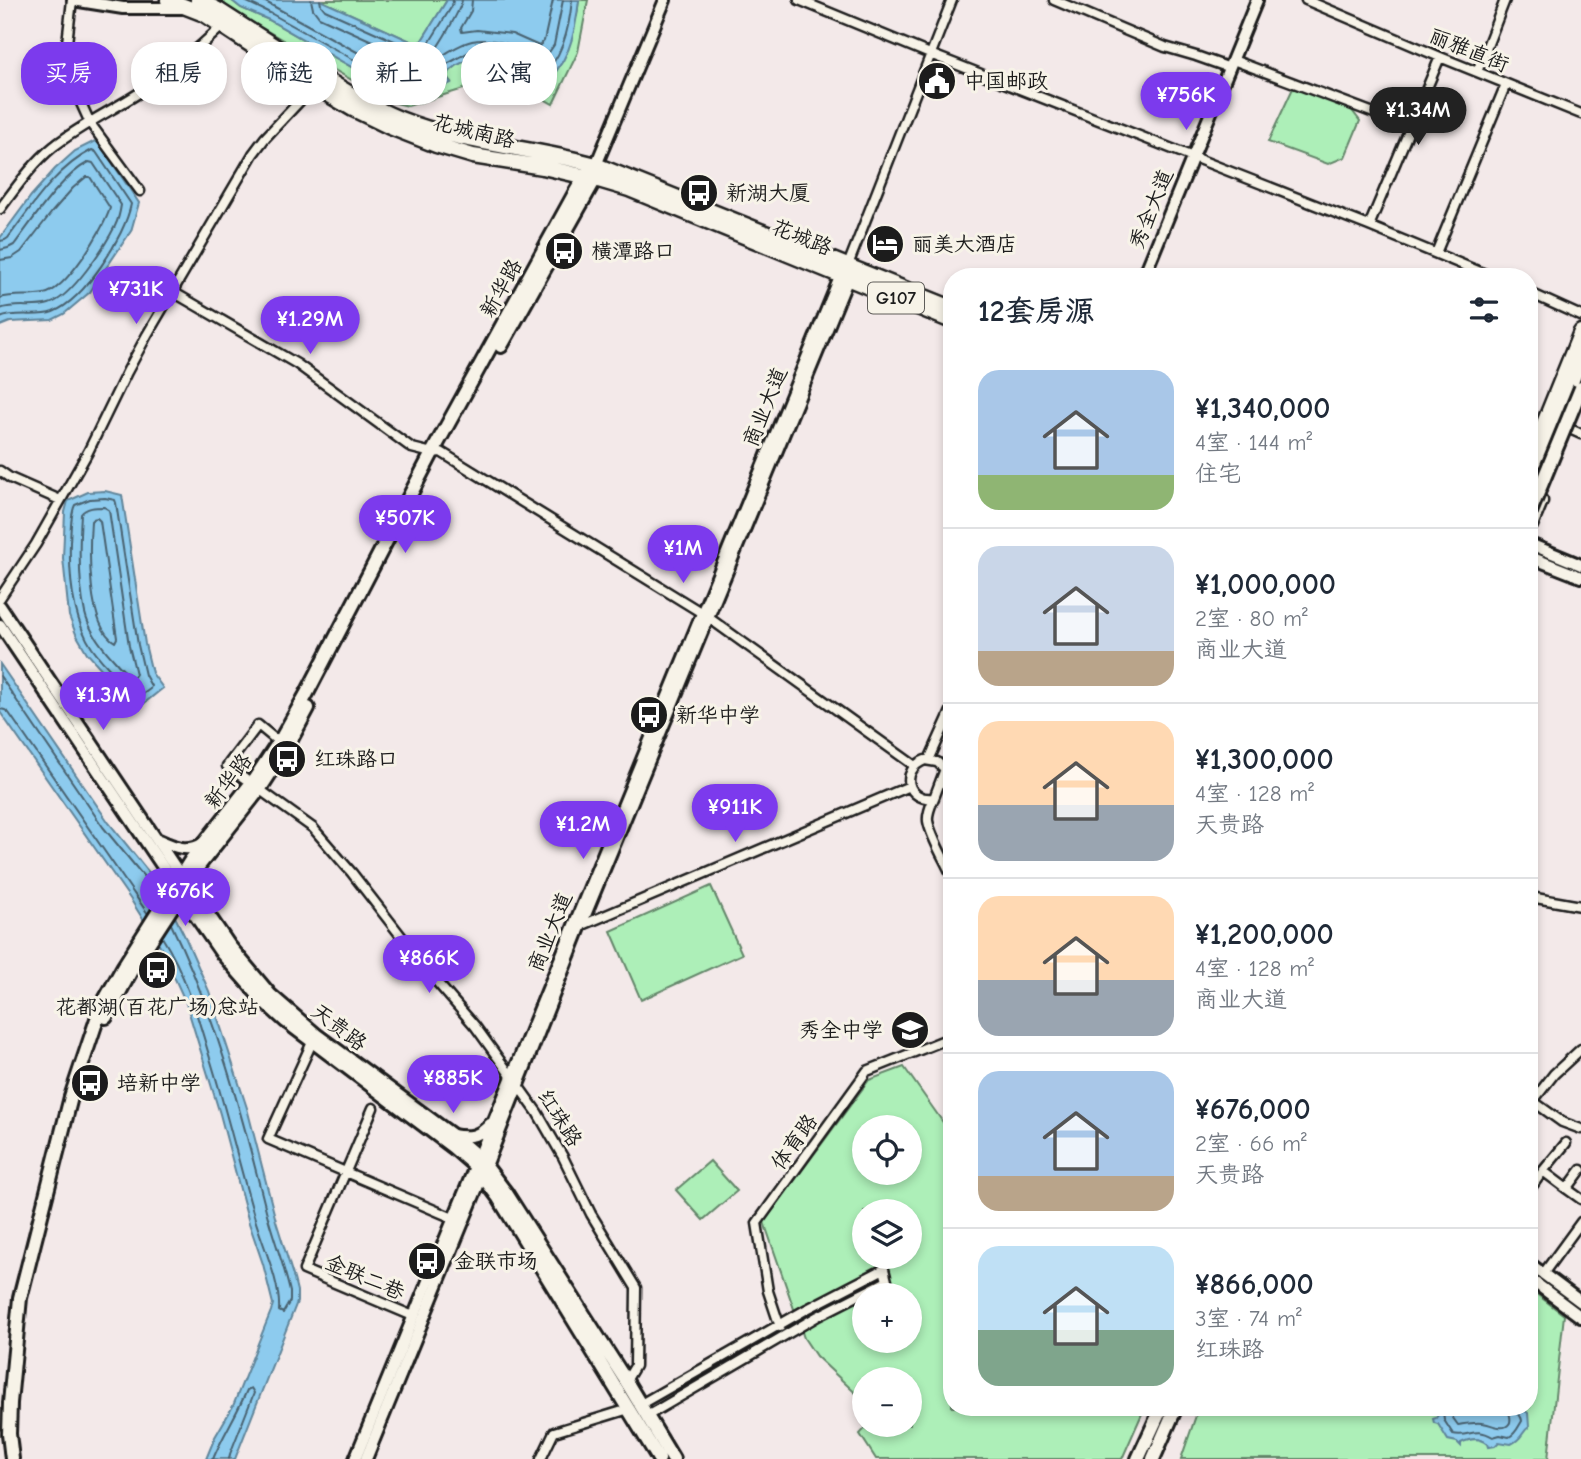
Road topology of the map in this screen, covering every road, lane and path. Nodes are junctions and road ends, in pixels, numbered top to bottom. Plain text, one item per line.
1 (73, 0) edge
2 (168, 0) edge
3 (215, 0) edge
4 (665, 0) edge
5 (799, 0) edge
6 (953, 0) edge
7 (1054, 0) edge
8 (1257, 0) edge
9 (1306, 0) edge
10 (1505, 0) edge
11 (195, 4) edge
12 (223, 25) junction
13 (246, 28) junction
14 (248, 42) edge
15 (930, 54) junction
16 (1440, 57) junction
17 (1231, 64) junction
18 (1477, 72) junction
19 (1506, 84) junction
20 (337, 99) edge
21 (296, 105) edge
22 (1581, 114) edge
23 (90, 123) junction
24 (1410, 127) junction
25 (1193, 157) junction
26 (592, 173) junction
27 (139, 191) dead end
28 (0, 209) edge
29 (1369, 226) junction
30 (1436, 253) junction
31 (1147, 268) edge
32 (1471, 268) edge
33 (845, 273) junction
34 (173, 292) junction
35 (1538, 297) edge
36 (943, 305) edge
37 (1581, 316) edge
38 (943, 317) edge
39 (1581, 332) edge
40 (1581, 345) edge
41 (1581, 360) edge
42 (1581, 373) edge
43 (1581, 388) edge
44 (1581, 402) edge
45 (1566, 429) edge
46 (1538, 438) edge
47 (1538, 451) edge
48 (437, 452) junction
49 (0, 471) edge
50 (1538, 473) edge
51 (1538, 493) edge
52 (60, 500) junction
53 (1538, 505) edge
54 (1538, 547) edge
55 (1538, 559) edge
56 (1581, 565) edge
57 (1581, 577) edge
58 (0, 598) edge
59 (0, 606) edge
60 (705, 615) junction
61 (0, 625) edge
62 (943, 729) edge
63 (283, 745) junction
64 (929, 760) junction
65 (915, 766) junction
66 (943, 767) edge
67 (943, 774) edge
68 (256, 786) junction
69 (910, 786) junction
70 (934, 798) junction
71 (156, 839) junction
72 (205, 842) junction
73 (943, 857) edge
74 (178, 890) junction
75 (1538, 898) edge
76 (1581, 906) edge
77 (577, 927) junction
78 (147, 939) junction
79 (314, 1038) junction
80 (943, 1041) edge
81 (1581, 1049) edge
82 (515, 1081) junction
83 (1538, 1092) edge
84 (1538, 1105) edge
85 (373, 1108) dead end
86 (494, 1118) junction
87 (1581, 1129) edge
88 (452, 1135) junction
89 (1566, 1143) dead end
90 (480, 1166) junction
91 (1581, 1170) edge
92 (1543, 1171) junction
93 (346, 1172) junction
94 (1538, 1178) edge
95 (1567, 1189) junction
96 (499, 1198) junction
97 (1581, 1199) edge
98 (468, 1208) junction
99 (453, 1218) junction
100 (1581, 1222) edge
101 (1538, 1271) edge
102 (1542, 1274) junction
103 (1538, 1285) edge
104 (1581, 1302) edge
105 (413, 1316) junction
106 (1581, 1317) edge
107 (779, 1325) junction
108 (783, 1336) junction
109 (626, 1381) junction
110 (635, 1407) junction
111 (648, 1416) junction
112 (1158, 1416) edge
113 (1172, 1416) edge
114 (12, 1459) edge
115 (20, 1459) edge
116 (355, 1459) edge
117 (366, 1459) edge
118 (541, 1459) edge
119 (659, 1459) edge
120 (673, 1459) edge
121 (1138, 1459) edge
122 (1153, 1459) edge

1 - 11 street
1 - 23 street
2 - 11 highway, 花城南路 / G107
3 - 13 street
4 - 26 street, 新华路
5 - 15 street
6 - 15 street, 商业大道
7 - 17 street
8 - 17 street, 秀全大道
9 - 16 street, 丽雅直街
10 - 18 street
11 - 12 highway, 花城南路 / G107
11 - 13 highway, 花城南路 / G107
12 - 14 highway, 花城南路 / G107
12 - 23 street
13 - 26 highway, 花城南路 / G107
15 - 25 street
15 - 33 street, 商业大道
16 - 18 street, 丽雅直街
16 - 24 street
17 - 24 street
17 - 25 street, 秀全大道
18 - 19 street, 丽雅直街
19 - 22 street, 丽雅直街
19 - 30 street
20 - 26 highway, 花城南路 / G107
21 - 34 street
23 - 27 street
23 - 28 street
24 - 29 street
25 - 29 street
25 - 31 street, 秀全大道
26 - 33 highway, 花城路 / G107
26 - 48 main road, 新华路
29 - 30 street
30 - 32 street
33 - 36 highway, 花城路 / G107
33 - 38 highway, 花城路 / G107
33 - 60 street, 商业大道
34 - 48 street
34 - 52 street
35 - 37 street
39 - 46 highway
40 - 47 main road
41 - 45 main road
42 - 45 main road
43 - 51 main road, bridge
44 - 45 highway
45 - 50 main road
45 - 53 highway
48 - 60 street
48 - 63 main road, 新华路
49 - 52 street
52 - 58 street
54 - 56 street
55 - 57 street
59 - 71 street, 天贵路
60 - 65 street
60 - 77 street, 商业大道
61 - 74 street, 天贵路
62 - 64 street
63 - 68 main road, 新华路
63 - 68 street, 红珠路
64 - 65 street
64 - 66 street
65 - 69 street
67 - 70 street
68 - 72 main road, 新华路
68 - 74 main road, 新华路
68 - 82 street, 红珠路
69 - 70 street
69 - 77 street
70 - 73 street
71 - 72 street
71 - 74 street, 天贵路
72 - 74 main road, 新华路
74 - 78 main road, 新华路
74 - 79 main road, 天贵路
75 - 76 street
77 - 82 street, 商业大道
78 - 114 main road, 新华路
78 - 115 main road, 新华路
79 - 88 main road, 天贵路
79 - 90 main road, 天贵路
79 - 93 street
80 - 107 street, 体育路
81 - 83 street
82 - 86 street, 商业大道
82 - 90 street, 商业大道
82 - 109 street, 红珠路
84 - 87 street
85 - 93 street
86 - 88 street
86 - 90 street, 商业大道
88 - 90 main road, 天贵路
89 - 92 street
90 - 96 main road, 天贵路
90 - 98 street, 商业大道
90 - 99 street, 商业大道
90 - 109 main road, 天贵路
91 - 95 street
92 - 94 street
92 - 95 street
93 - 99 street
93 - 105 street, 金联二巷
95 - 97 street
96 - 98 street
96 - 110 main road, 天贵路
98 - 117 street, 商业大道
99 - 105 street, 商业大道
100 - 102 street
101 - 102 street
102 - 104 street
103 - 106 street
105 - 116 street, 商业大道
107 - 108 street, 体育路
107 - 108 street
107 - 110 street
108 - 111 street
109 - 110 main road, 天贵路
110 - 111 main road, 天贵路
110 - 118 street
110 - 119 main road, 天贵路
111 - 120 main road, 天贵路
112 - 121 main road
113 - 122 main road

